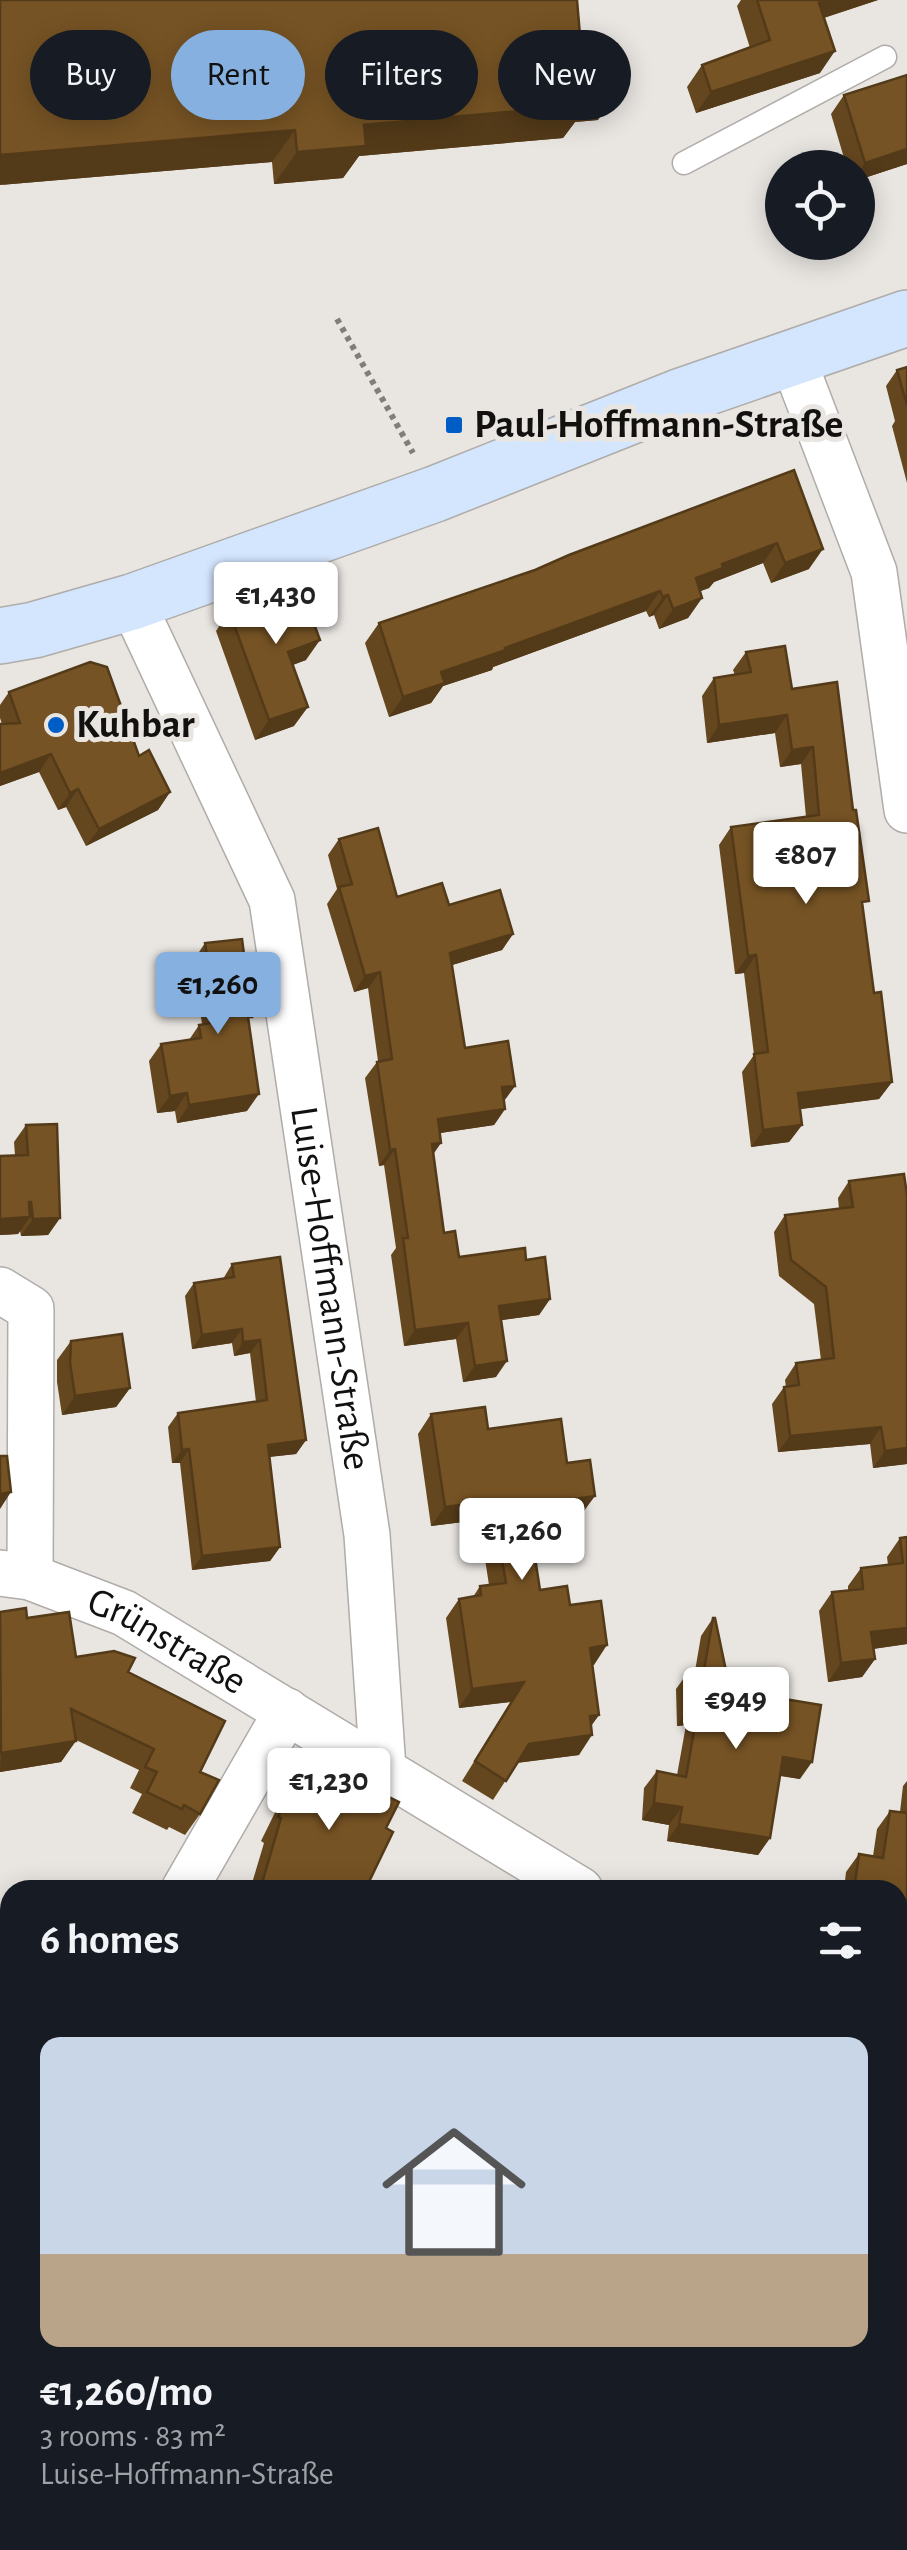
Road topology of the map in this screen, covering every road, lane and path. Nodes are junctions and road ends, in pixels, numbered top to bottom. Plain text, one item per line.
1 (885, 57) dead end
2 (684, 163) dead end
3 (907, 318) edge
4 (337, 320) dead end
5 (792, 357) junction
6 (436, 494) junction
7 (891, 568) edge
8 (132, 602) junction
9 (0, 636) edge
10 (907, 810) edge
11 (0, 1290) edge
12 (15, 1575) edge
13 (287, 1711) junction
14 (383, 1769) junction
15 (190, 1880) edge
16 (564, 1880) edge

1 - 2 lane
3 - 5 main road
4 - 6 path
5 - 6 main road
5 - 7 street
6 - 8 main road
7 - 10 street
8 - 9 main road
8 - 14 street, Luise-Hoffmann-Straße
11 - 12 street
12 - 13 street, Grünstraße
13 - 14 street, Grünstraße
13 - 15 street
14 - 16 street, Grünstraße

